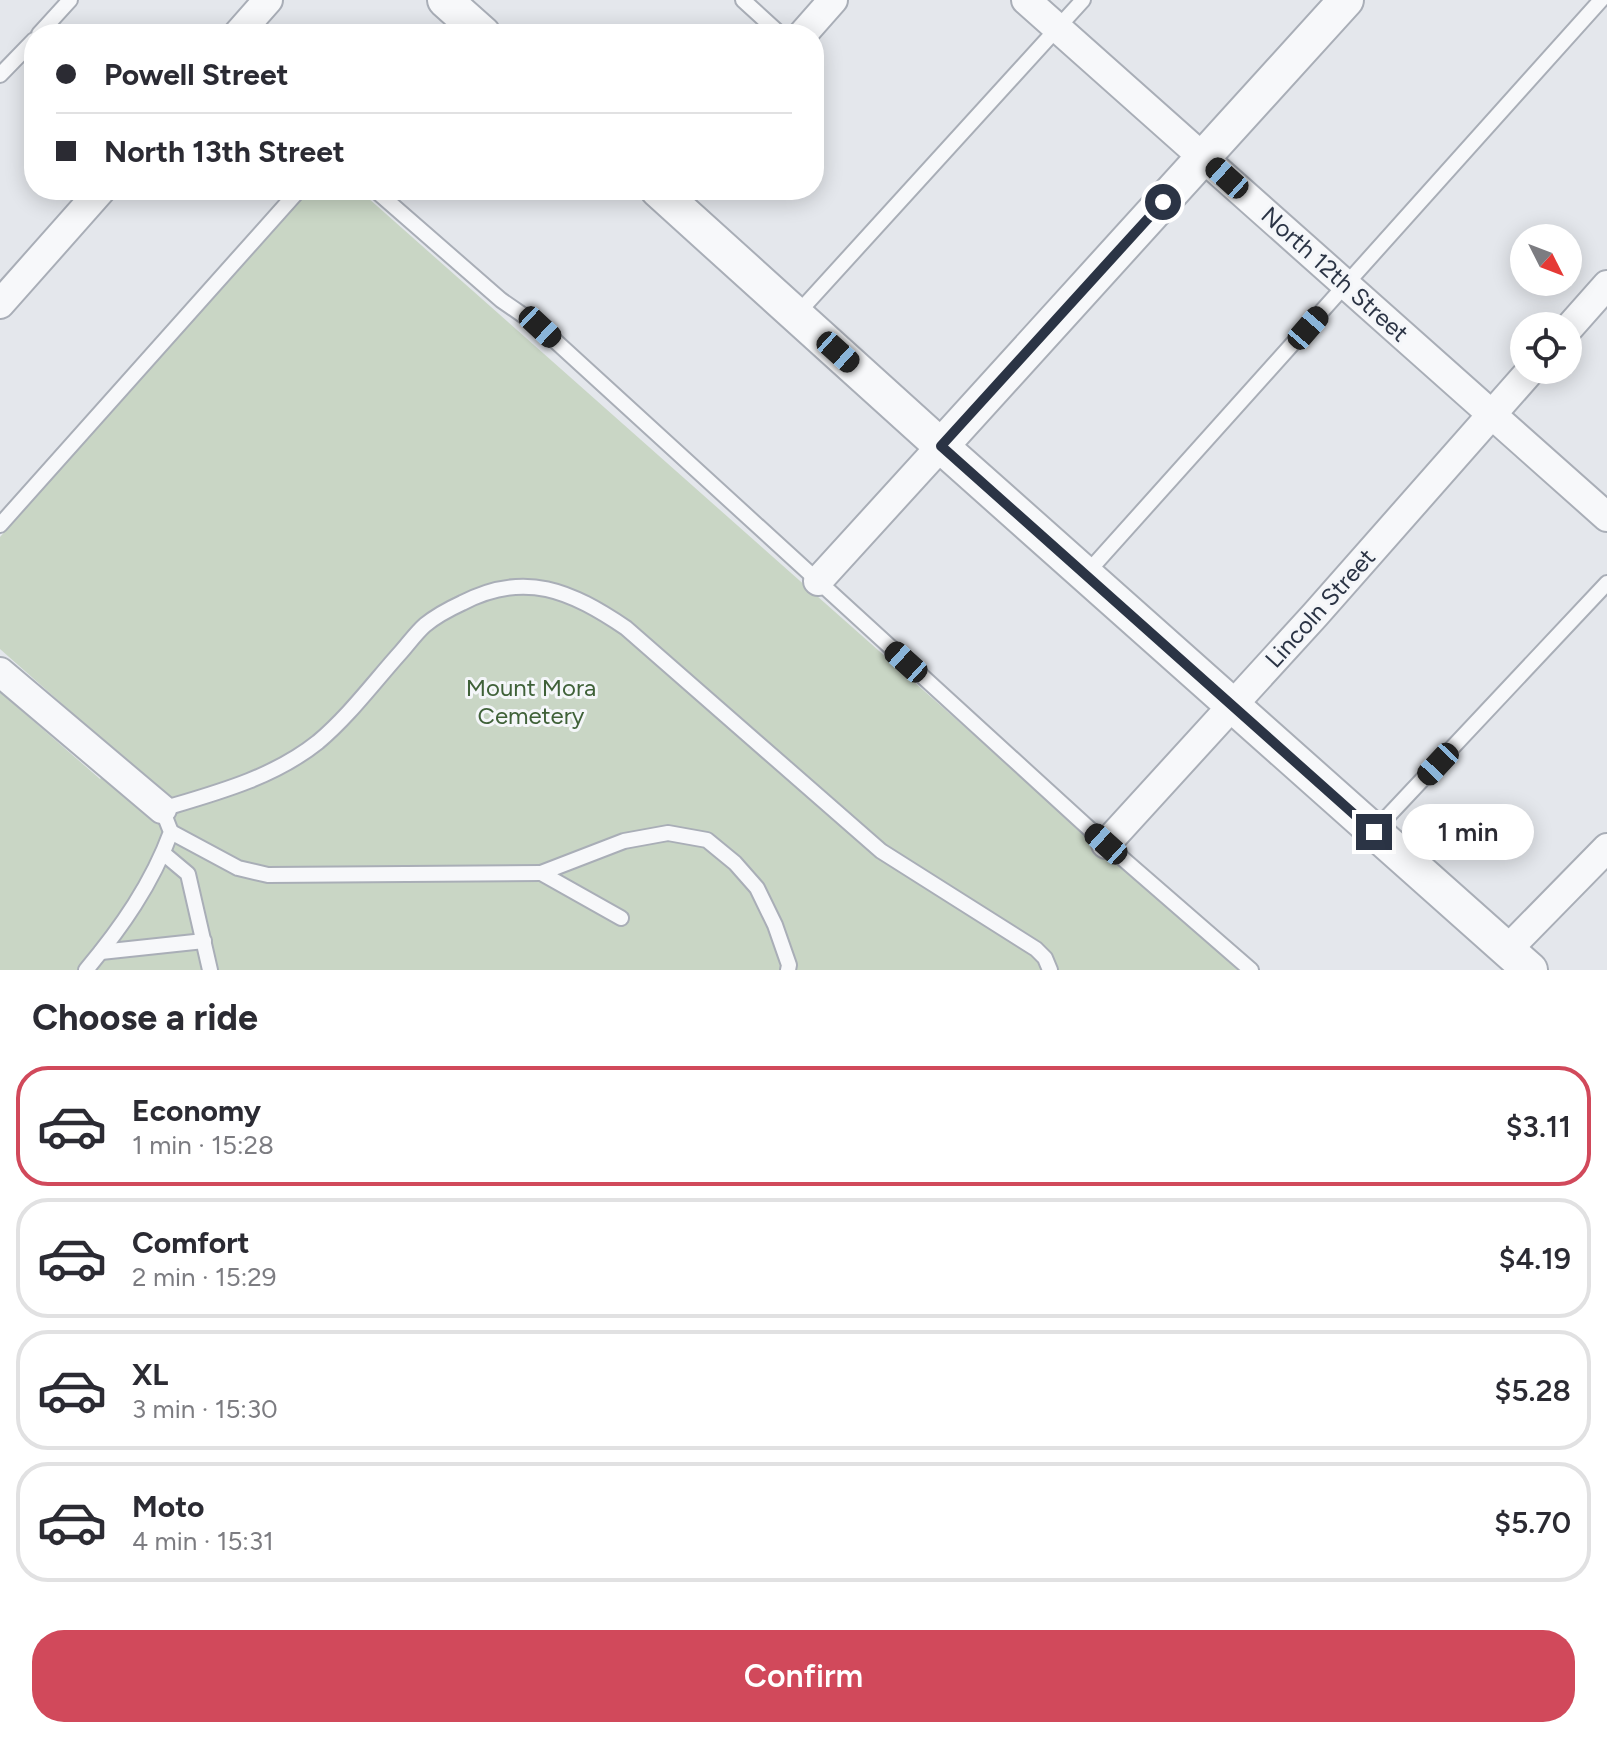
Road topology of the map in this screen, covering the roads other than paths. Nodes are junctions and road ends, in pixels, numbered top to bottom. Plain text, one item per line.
1 (70, 0) edge
2 (268, 0) edge
3 (445, 0) edge
4 (743, 0) edge
5 (833, 0) edge
6 (1026, 0) edge
7 (1083, 0) edge
8 (1346, 0) edge
9 (1601, 0) edge
10 (48, 24) edge
11 (247, 24) edge
12 (472, 24) edge
13 (769, 24) edge
14 (812, 24) edge
15 (1058, 28) junction
16 (24, 50) edge
17 (0, 75) edge
18 (1204, 157) junction
19 (92, 200) edge
20 (290, 200) edge
21 (386, 200) edge
22 (670, 200) edge
23 (1346, 284) junction
24 (1607, 285) edge
25 (0, 304) edge
26 (1582, 313) edge
27 (797, 314) junction
28 (1519, 384) edge
29 (1492, 414) junction
30 (941, 446) junction
31 (1607, 517) edge
32 (0, 525) edge
33 (1086, 575) junction
34 (818, 581) junction
35 (1607, 583) edge
36 (0, 672) edge
37 (1232, 705) junction
38 (166, 821) junction
39 (1374, 832) junction
40 (1106, 844) junction
41 (1607, 848) edge
42 (163, 853) junction
43 (541, 873) junction
44 (621, 918) dead end
45 (204, 941) junction
46 (101, 952) junction
47 (1508, 963) edge
48 (791, 968) edge
49 (86, 970) edge
50 (210, 970) edge
51 (1050, 970) edge
52 (1251, 970) edge

1 - 10 lane
2 - 11 street
3 - 12 street
4 - 13 lane
5 - 14 street
6 - 15 street, North 12th Street
7 - 15 lane
8 - 18 street
9 - 23 lane
15 - 18 street, North 12th Street
15 - 27 lane
16 - 17 lane
18 - 23 street, North 12th Street
18 - 30 street
19 - 25 street
20 - 32 lane
21 - 34 lane
22 - 27 street
23 - 29 street, North 12th Street
23 - 33 lane
24 - 26 street
27 - 30 street
28 - 29 street, Lincoln Street
29 - 31 street, North 12th Street
29 - 37 street, Lincoln Street
30 - 33 street
30 - 34 street
33 - 37 street
34 - 40 lane
35 - 39 lane
36 - 38 street
37 - 39 street
37 - 40 street, Lincoln Street
38 - 42 lane
38 - 43 lane
38 - 51 lane
39 - 47 street
40 - 52 lane
41 - 47 street
42 - 45 lane
42 - 46 lane
43 - 44 lane
43 - 48 lane
45 - 46 lane
45 - 50 lane
46 - 49 lane

